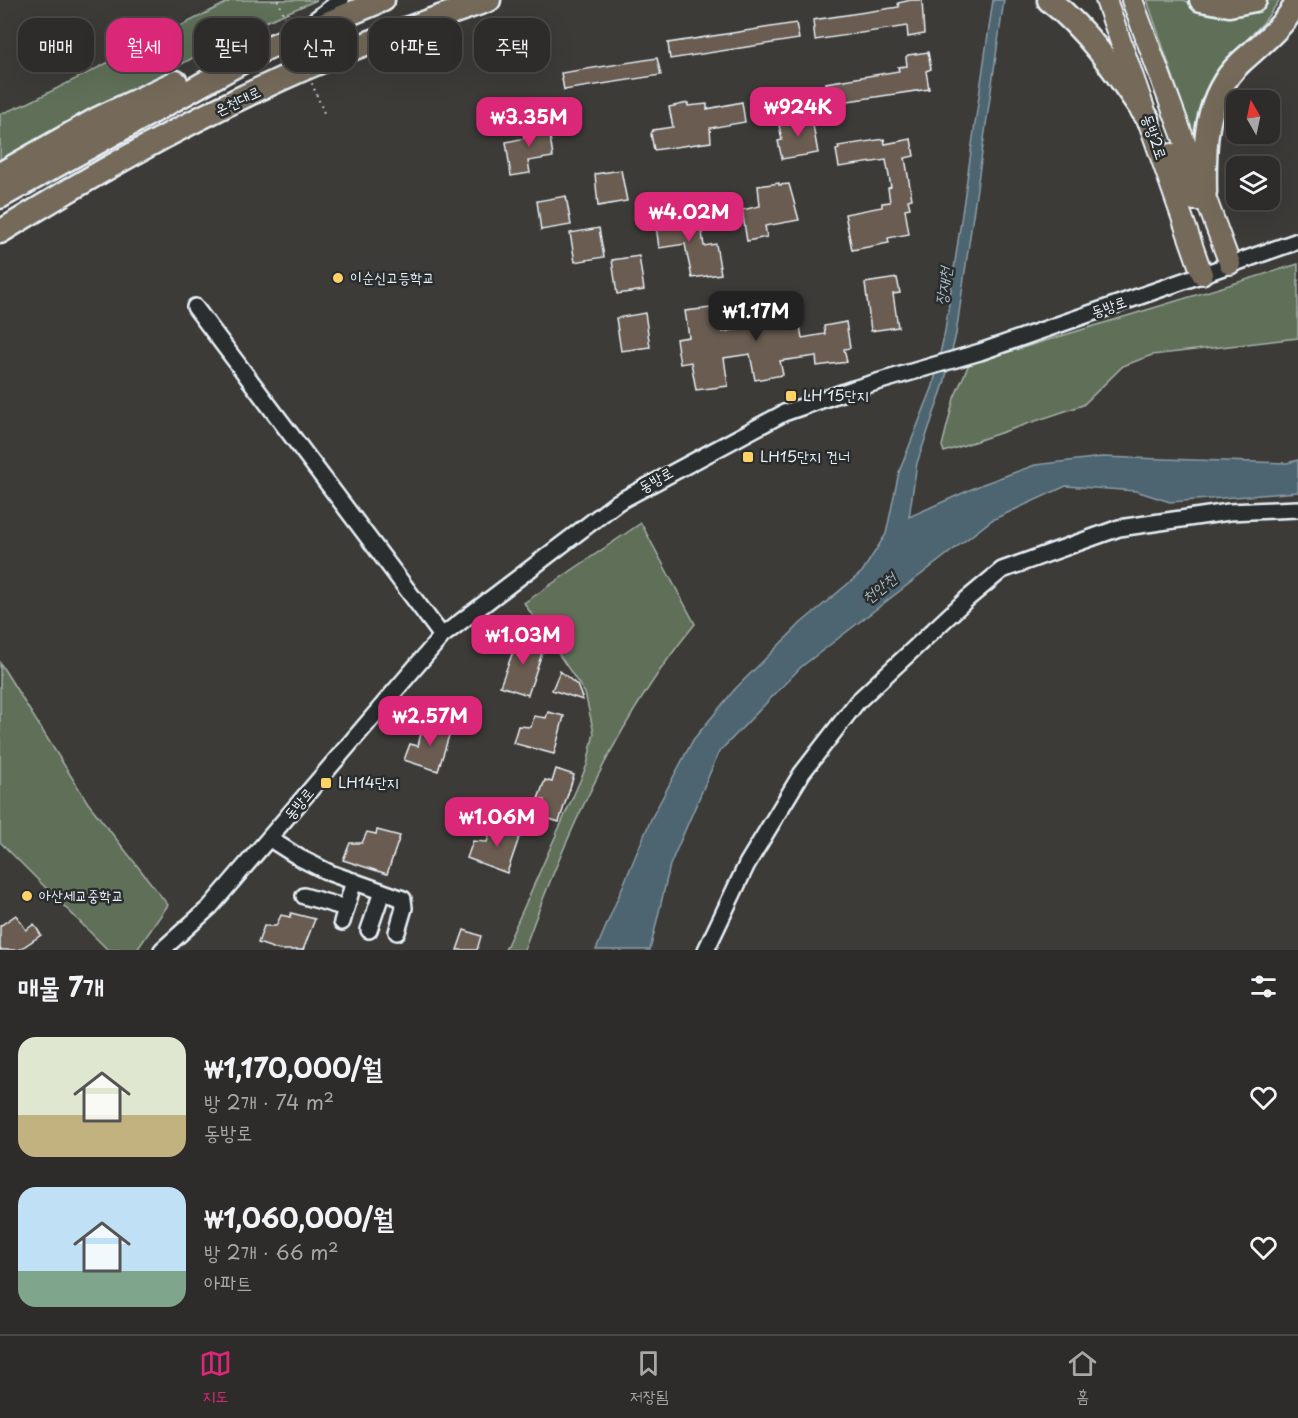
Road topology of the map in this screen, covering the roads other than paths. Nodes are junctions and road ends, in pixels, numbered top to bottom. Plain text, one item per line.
1 (340, 0) edge
2 (383, 0) edge
3 (489, 0) edge
4 (1049, 0) edge
5 (1106, 0) edge
6 (1132, 0) edge
7 (1201, 0) edge
8 (1255, 0) edge
9 (1298, 1) edge
10 (317, 18) edge
11 (336, 18) edge
12 (435, 18) edge
13 (369, 42) edge
14 (369, 48) edge
15 (205, 72) edge
16 (222, 72) edge
17 (1138, 91) junction
18 (1148, 119) junction
19 (0, 174) edge
20 (1206, 192) junction
21 (0, 197) edge
22 (0, 232) edge
23 (1298, 241) edge
24 (0, 247) edge
25 (1230, 264) junction
26 (1202, 274) junction
27 (195, 307) dead end
28 (1298, 509) edge
29 (442, 636) junction
30 (270, 839) junction
31 (354, 881) junction
32 (382, 892) junction
33 (304, 896) dead end
34 (369, 930) dead end
35 (397, 932) dead end
36 (162, 950) edge
37 (706, 950) edge

1 - 10 street
2 - 11 highway, 온천대로
3 - 12 highway, 온천대로
4 - 18 highway
5 - 17 main road, 동방2로
6 - 20 main road, 동방2로
7 - 8 highway
9 - 20 highway
13 - 22 highway, 온천대로
14 - 24 highway
15 - 19 highway
16 - 21 highway, 온천대로
17 - 18 main road, 동방2로
17 - 20 main road
18 - 26 main road, 동방2로
20 - 25 main road, 동방2로
23 - 25 street, 동방로
25 - 26 street, 동방로
26 - 29 street, 동방로
27 - 29 street
28 - 37 street
29 - 30 street, 동방로
30 - 31 street
30 - 36 street, 동방로
31 - 32 street
31 - 33 street
32 - 34 street
32 - 35 street

